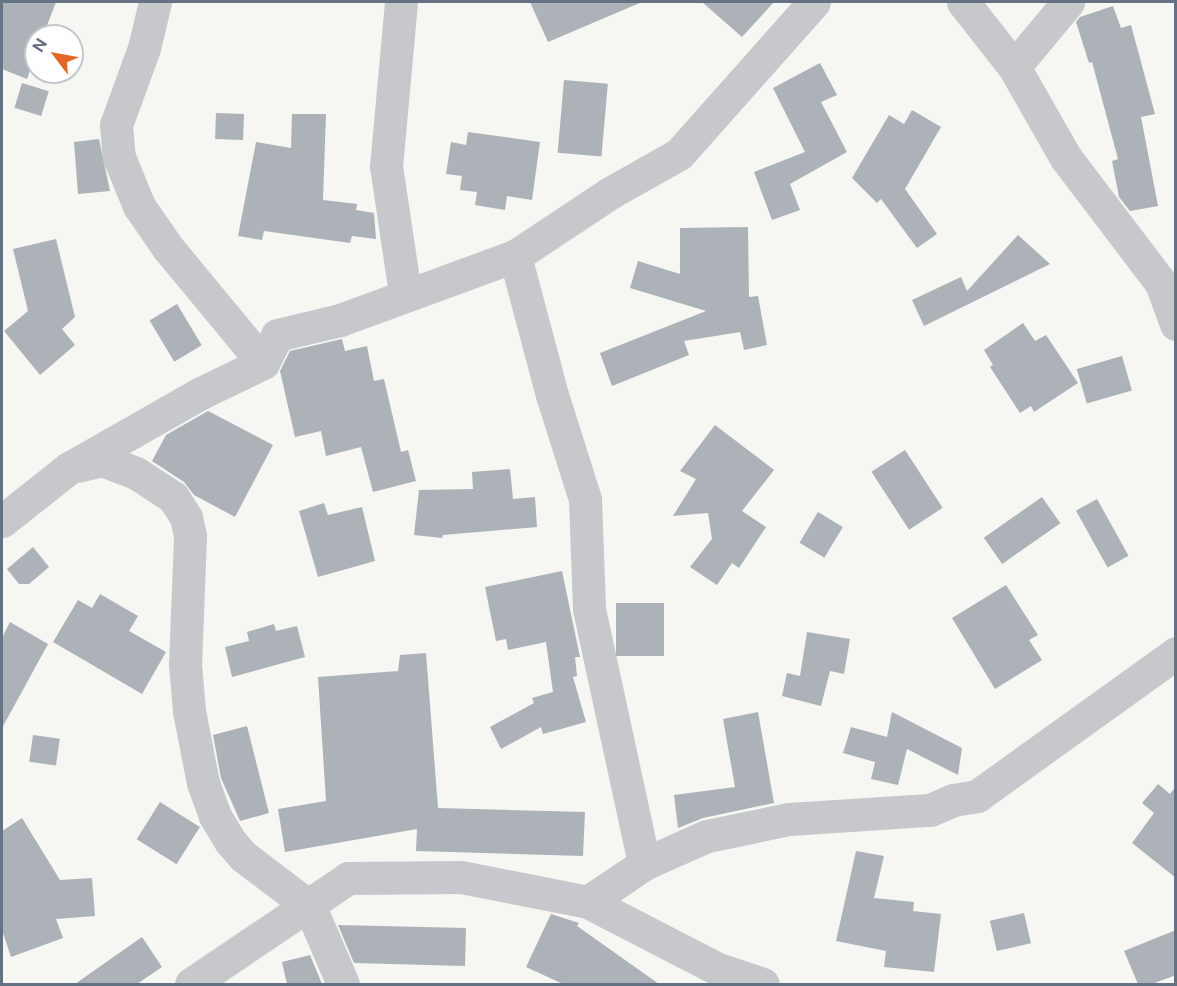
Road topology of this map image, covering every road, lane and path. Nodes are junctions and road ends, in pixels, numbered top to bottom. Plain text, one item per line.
1 (155, 2) edge
2 (401, 2) edge
3 (814, 2) edge
4 (963, 2) edge
5 (1068, 2) edge
6 (1014, 67) junction
7 (515, 256) junction
8 (405, 293) junction
9 (1176, 324) edge
10 (263, 363) junction
11 (69, 468) junction
12 (2, 521) edge
13 (1176, 653) edge
14 (644, 864) junction
15 (588, 902) junction
16 (310, 907) junction
17 (191, 984) edge
18 (343, 984) edge
19 (764, 984) edge

1 - 10 street
2 - 8 street
3 - 7 street
4 - 6 street
5 - 6 street
6 - 9 street
7 - 8 street
7 - 14 street
8 - 10 street
10 - 11 street
11 - 12 street
11 - 16 street
13 - 14 street
14 - 15 street
15 - 16 street
15 - 19 street
16 - 17 street
16 - 18 street

